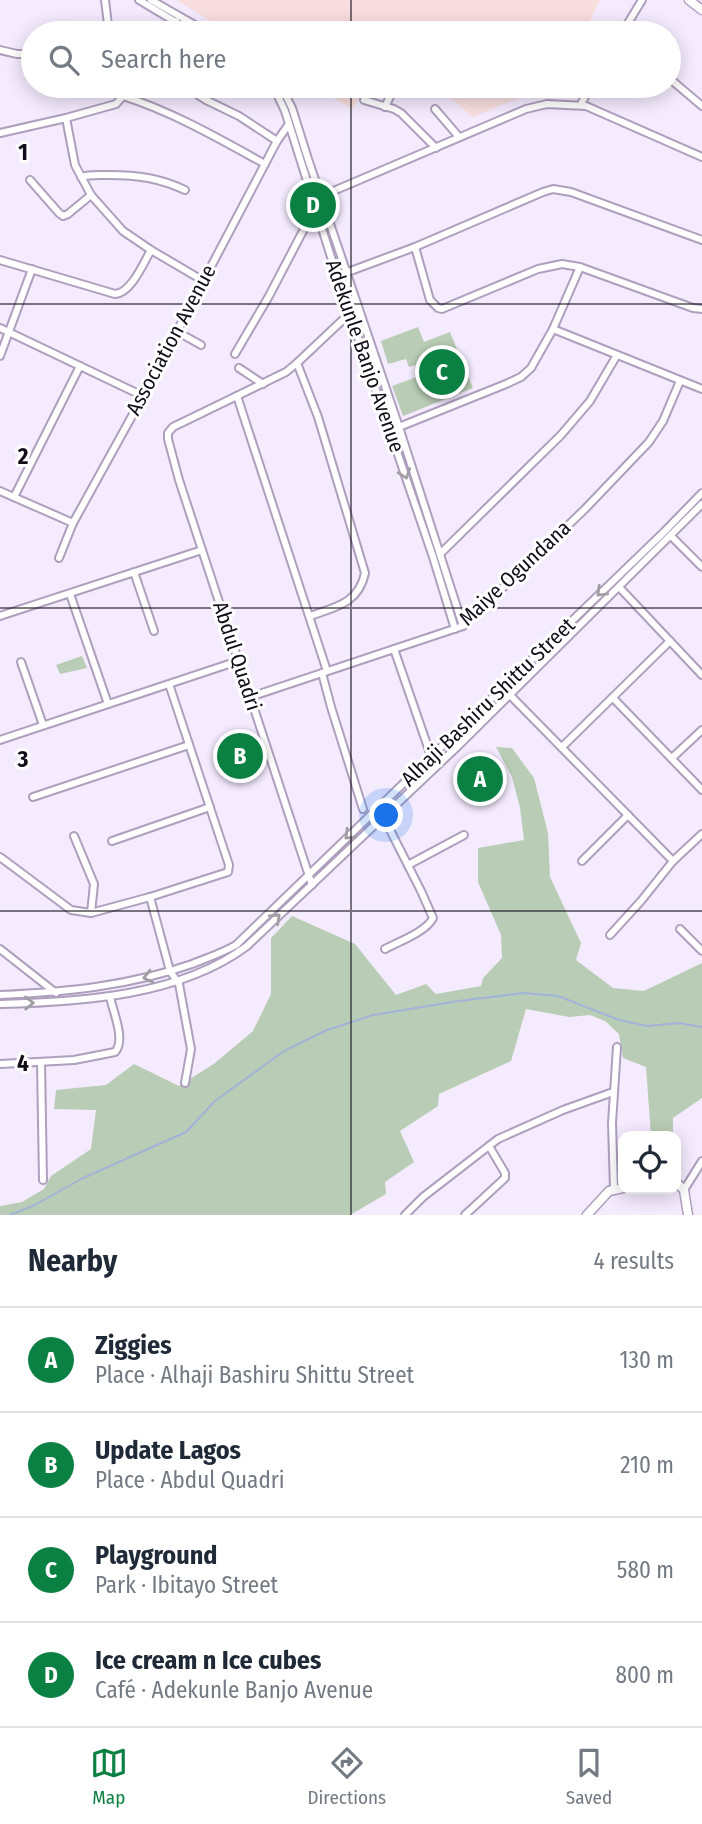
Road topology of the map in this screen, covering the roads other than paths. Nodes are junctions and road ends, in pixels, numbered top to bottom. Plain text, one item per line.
1 (105, 0) edge
2 (139, 0) edge
3 (151, 0) edge
4 (642, 0) edge
5 (689, 0) edge
6 (702, 10) edge
7 (108, 21) edge
8 (176, 21) edge
9 (188, 21) edge
10 (629, 21) edge
11 (0, 51) edge
12 (21, 54) edge
13 (681, 88) edge
14 (121, 98) edge
15 (129, 98) edge
16 (203, 98) edge
17 (279, 98) edge
18 (287, 98) edge
19 (389, 98) edge
20 (584, 98) edge
21 (364, 100) dead end
22 (580, 104) junction
23 (702, 106) edge
24 (385, 107) junction
25 (435, 109) dead end
26 (66, 118) junction
27 (289, 124) junction
28 (0, 133) edge
29 (459, 137) junction
30 (276, 141) junction
31 (436, 148) junction
32 (702, 157) edge
33 (265, 164) junction
34 (81, 177) junction
35 (30, 180) dead end
36 (185, 190) dead end
37 (91, 195) junction
38 (317, 201) junction
39 (702, 240) edge
40 (415, 247) junction
41 (151, 250) junction
42 (0, 260) edge
43 (580, 267) junction
44 (32, 269) junction
45 (347, 272) junction
46 (337, 276) junction
47 (202, 280) junction
48 (702, 309) edge
49 (350, 313) junction
50 (0, 328) edge
51 (553, 329) junction
52 (176, 331) junction
53 (10, 332) junction
54 (201, 345) dead end
55 (235, 355) dead end
56 (617, 355) junction
57 (0, 356) edge
58 (298, 363) junction
59 (80, 366) junction
60 (239, 368) dead end
61 (680, 381) junction
62 (262, 383) junction
63 (702, 389) edge
64 (143, 396) junction
65 (237, 396) junction
66 (399, 427) junction
67 (0, 491) edge
68 (702, 493) edge
69 (14, 497) junction
70 (702, 504) edge
71 (73, 523) junction
72 (671, 536) junction
73 (202, 550) junction
74 (440, 554) junction
75 (59, 558) dead end
76 (702, 567) edge
77 (134, 572) junction
78 (619, 587) junction
79 (70, 594) junction
80 (0, 616) edge
81 (310, 616) junction
82 (463, 626) junction
83 (456, 629) junction
84 (153, 631) dead end
85 (670, 641) junction
86 (394, 649) junction
87 (238, 661) junction
88 (21, 662) dead end
89 (325, 672) junction
90 (702, 675) edge
91 (169, 684) junction
92 (501, 687) junction
93 (509, 695) junction
94 (250, 697) junction
95 (612, 698) junction
96 (108, 704) junction
97 (43, 725) junction
98 (702, 730) edge
99 (0, 740) edge
100 (189, 745) junction
101 (562, 747) junction
102 (431, 756) junction
103 (672, 758) junction
104 (702, 790) edge
105 (33, 797) dead end
106 (210, 807) junction
107 (363, 809) dead end
108 (628, 815) junction
109 (384, 818) junction
110 (702, 834) edge
111 (464, 835) dead end
112 (75, 836) dead end
113 (111, 841) dead end
114 (0, 857) edge
115 (582, 861) dead end
116 (673, 861) junction
117 (408, 865) junction
118 (308, 875) junction
119 (312, 885) junction
120 (150, 897) junction
121 (91, 913) junction
122 (680, 929) dead end
123 (610, 935) dead end
124 (0, 949) edge
125 (385, 949) dead end
126 (702, 951) edge
127 (170, 971) junction
128 (177, 981) junction
129 (56, 993) junction
130 (0, 995) edge
131 (110, 997) junction
132 (59, 1002) junction
133 (0, 1004) edge
134 (617, 1047) dead end
135 (41, 1062) junction
136 (0, 1065) edge
137 (186, 1083) dead end
138 (613, 1092) junction
139 (489, 1146) junction
140 (702, 1161) edge
141 (43, 1180) dead end
142 (618, 1180) edge
143 (681, 1187) edge
144 (618, 1189) edge
145 (684, 1190) junction
146 (405, 1215) edge
147 (466, 1215) edge
148 (587, 1215) edge
149 (688, 1215) edge

1 - 7 street
2 - 8 street
3 - 9 street
4 - 10 street
5 - 6 street
11 - 12 street
13 - 23 street
14 - 26 street
15 - 33 street
16 - 30 street
17 - 27 street, Adekunle Banjo Avenue
18 - 38 street, Adekunle Banjo Avenue
19 - 24 street
20 - 22 street
21 - 24 street
22 - 29 street
22 - 32 street
24 - 31 street
25 - 29 street
26 - 28 street
26 - 34 street
27 - 30 street, Association Avenue
27 - 38 street, Adekunle Banjo Avenue
29 - 31 street
30 - 33 street, Association Avenue
31 - 38 street
33 - 47 street, Association Avenue
34 - 36 street
34 - 37 street
35 - 37 street
37 - 41 street
38 - 45 street, Adekunle Banjo Avenue
38 - 46 street, Adekunle Banjo Avenue
38 - 55 street
39 - 40 street
40 - 43 street
40 - 45 street
41 - 44 street
41 - 47 street
42 - 44 street
43 - 48 street
43 - 51 street
44 - 53 street
45 - 46 street
45 - 66 street, Adekunle Banjo Avenue
46 - 49 street, Adekunle Banjo Avenue
47 - 52 street, Association Avenue
49 - 58 street
49 -> 83 street, Adekunle Banjo Avenue
50 - 53 street
51 - 56 street
51 - 66 street
52 - 54 street
52 - 64 street, Association Avenue
53 - 57 street
53 - 59 street
56 - 61 street
56 - 74 street
58 - 62 street
58 - 81 street
59 - 64 street
59 - 69 street
60 - 62 street
61 - 63 street
61 - 82 street, Maiye Ogundana
62 - 65 street
64 - 71 street, Association Avenue
65 - 73 street, Abdul Quadri
65 - 81 street
66 - 74 street, Adekunle Banjo Avenue
67 - 69 street
68 -> 92 street, Alhaji Bashiru Shittu Street
69 - 71 street
70 - 72 street, Alhaji Bashiru Shittu Street
71 - 75 street, Association Avenue
72 - 76 street
72 - 78 street, Alhaji Bashiru Shittu Street
73 - 77 street
73 - 87 street, Abdul Quadri
74 - 82 street, Adekunle Banjo Avenue
77 - 79 street
77 - 84 street
78 - 85 street
78 - 93 street, Alhaji Bashiru Shittu Street
79 - 80 street
79 - 96 street
81 - 89 street
82 - 83 street, Maiye Ogundana
83 - 86 street, Maiye Ogundana
85 - 90 street
85 - 95 street
86 - 89 street, Maiye Ogundana
86 - 102 street
87 - 91 street
87 - 94 street, Abdul Quadri
88 - 97 street
89 - 94 street, Maiye Ogundana
89 - 107 street
91 - 96 street
91 - 100 street
92 - 93 street
92 - 102 street, Alhaji Bashiru Shittu Street
93 - 101 street
93 - 109 street, Alhaji Bashiru Shittu Street
94 - 118 street, Abdul Quadri
95 - 101 street
95 - 103 street
96 - 97 street
97 - 99 street
98 - 103 street
100 - 105 street
100 - 106 street
101 - 108 street
102 -> 118 street, Alhaji Bashiru Shittu Street
103 - 104 street
106 - 113 street
106 - 120 street
108 - 115 street
108 - 116 street
109 - 117 street
109 - 119 street, Alhaji Bashiru Shittu Street
110 - 116 street
111 - 117 street
112 - 121 street
114 - 121 street
116 - 123 street
117 - 125 street
118 - 119 street, Abdul Quadri
118 - 127 street, Alhaji Bashiru Shittu Street
128 -> 119 street, Alhaji Bashiru Shittu Street
120 - 121 street
120 - 127 street
122 - 126 street
124 - 129 street
127 - 128 street
127 -> 129 street, Alhaji Bashiru Shittu Street
128 - 131 street, Alhaji Bashiru Shittu Street
128 - 137 street
129 - 130 street, Alhaji Bashiru Shittu Street
129 - 132 street
131 - 132 street, Alhaji Bashiru Shittu Street
131 - 135 street
133 -> 132 street, Alhaji Bashiru Shittu Street
134 - 138 street
135 - 136 street
135 - 141 street
138 - 139 street
138 - 142 street
139 - 146 street
139 - 147 street
140 - 145 street
143 - 145 street
144 - 148 street
145 - 149 street

